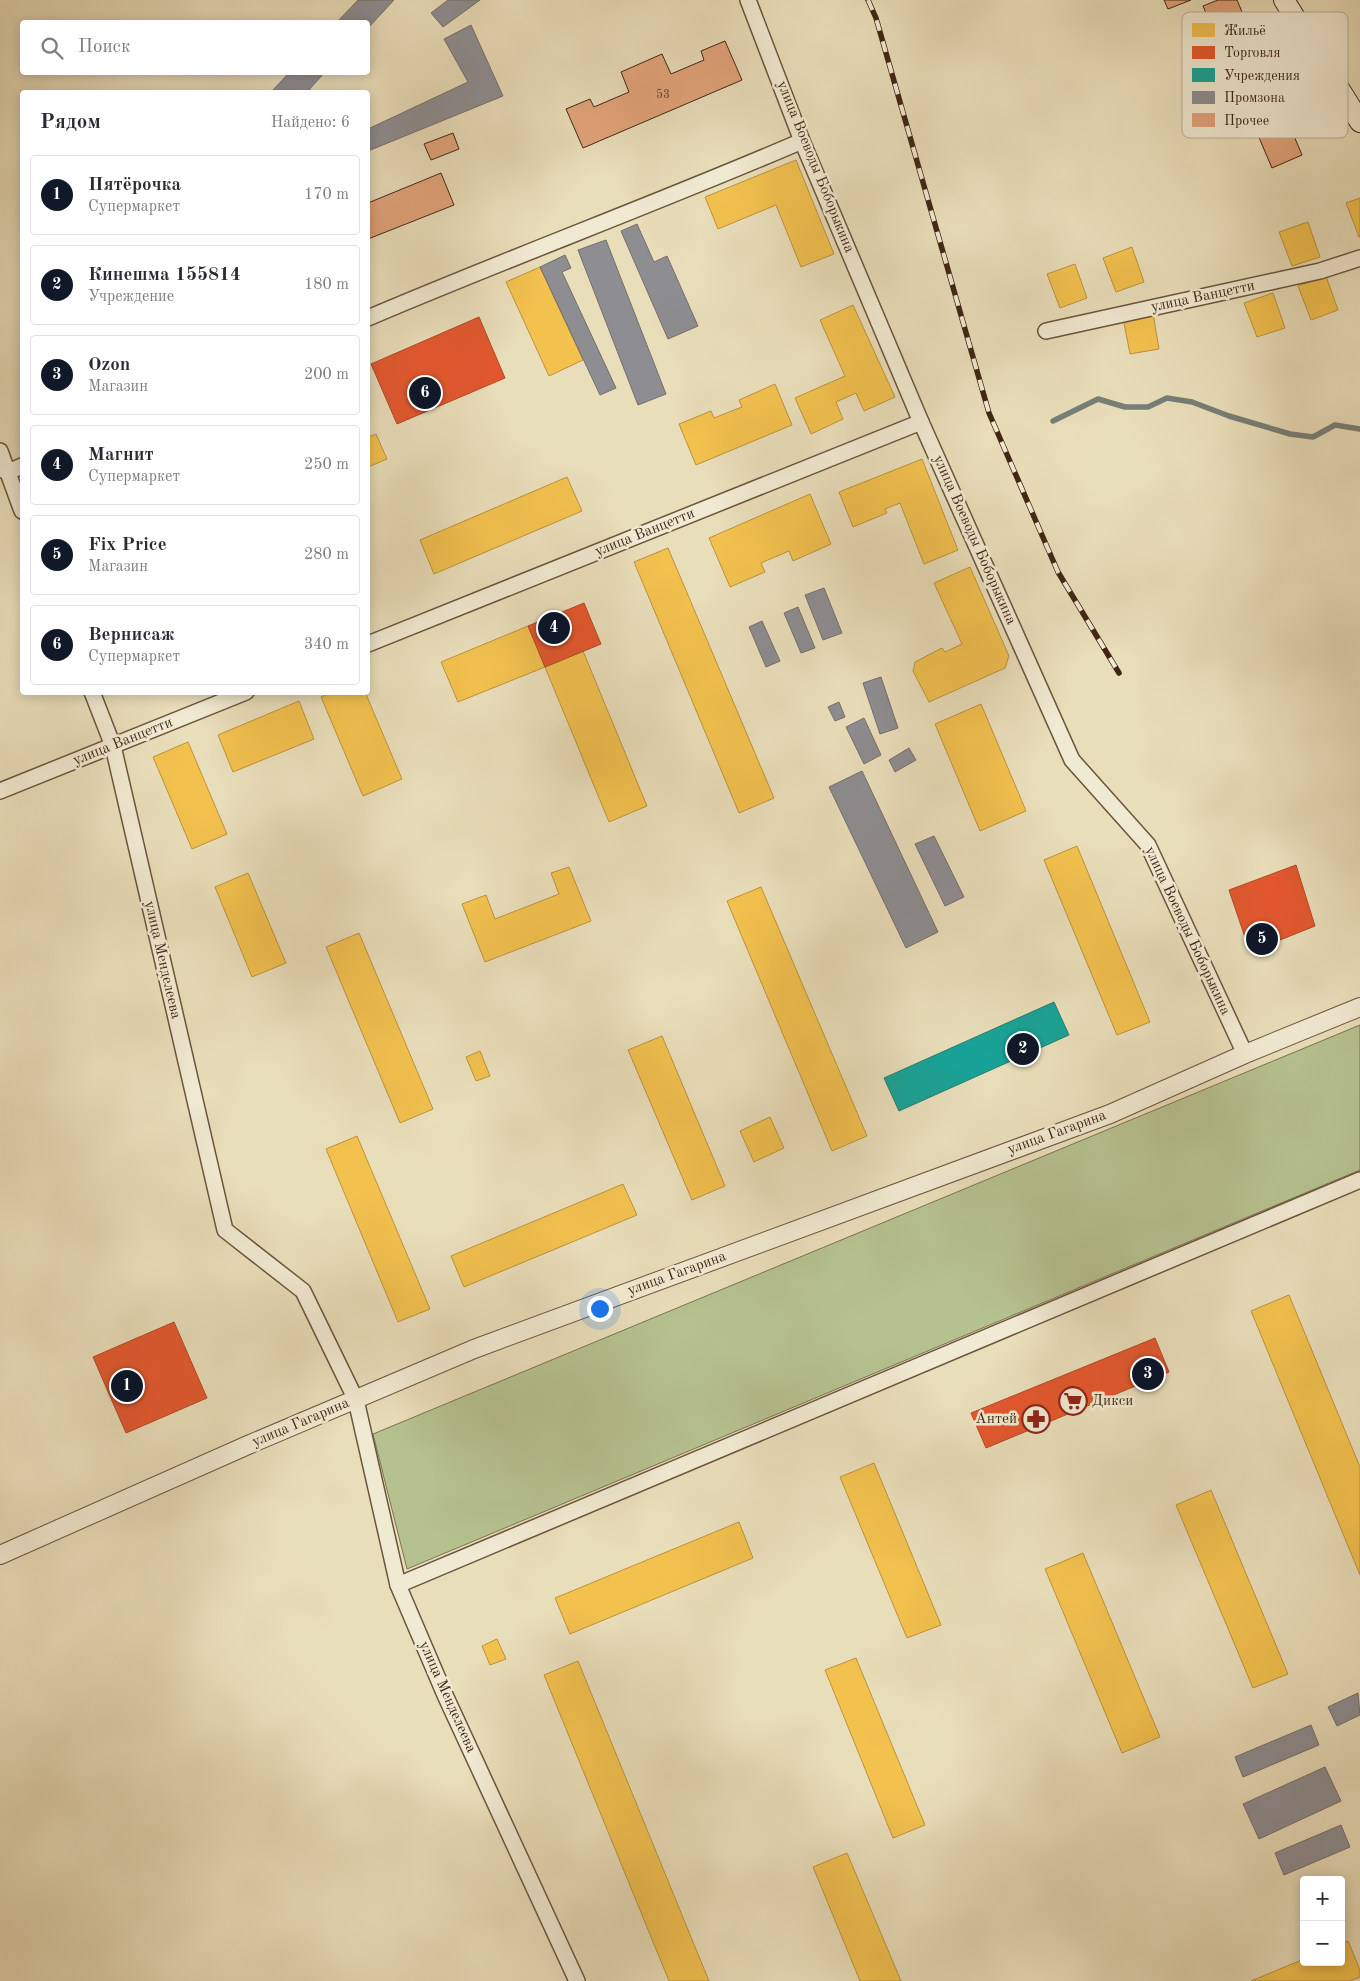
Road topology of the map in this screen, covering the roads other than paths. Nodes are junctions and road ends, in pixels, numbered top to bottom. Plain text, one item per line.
1 (748, 0) edge
2 (1284, 0) edge
3 (1291, 12) edge
4 (1348, 103) edge
5 (1360, 122) edge
6 (802, 141) junction
7 (1360, 258) edge
8 (370, 317) edge
9 (1046, 331) dead end
10 (922, 422) junction
11 (0, 450) edge
12 (20, 467) edge
13 (4, 471) edge
14 (20, 507) edge
15 (370, 643) edge
16 (93, 695) edge
17 (239, 695) edge
18 (112, 746) junction
19 (0, 791) edge
20 (1360, 1007) edge
21 (1244, 1054) junction
22 (1360, 1180) edge
23 (356, 1400) junction
24 (0, 1555) edge
25 (398, 1585) junction
26 (577, 1981) edge

1 - 6 street, улица Воеводы Боборыкина
2 - 3 main road
4 - 5 main road
6 - 8 street
6 - 10 street, улица Воеводы Боборыкина
7 - 9 street, улица Ванцетти
10 - 15 street, улица Ванцетти
10 - 21 street, улица Воеводы Боборыкина
11 - 13 street
12 - 13 street
13 - 14 street
16 - 18 street, улица Менделеева
17 - 18 street, улица Ванцетти
18 - 19 street, улица Ванцетти
18 - 23 street, улица Менделеева
20 - 21 street, улица Гагарина
21 - 23 street, улица Гагарина
22 - 25 street
23 - 24 street, улица Гагарина
23 - 25 street, улица Менделеева
25 - 26 street, улица Менделеева

